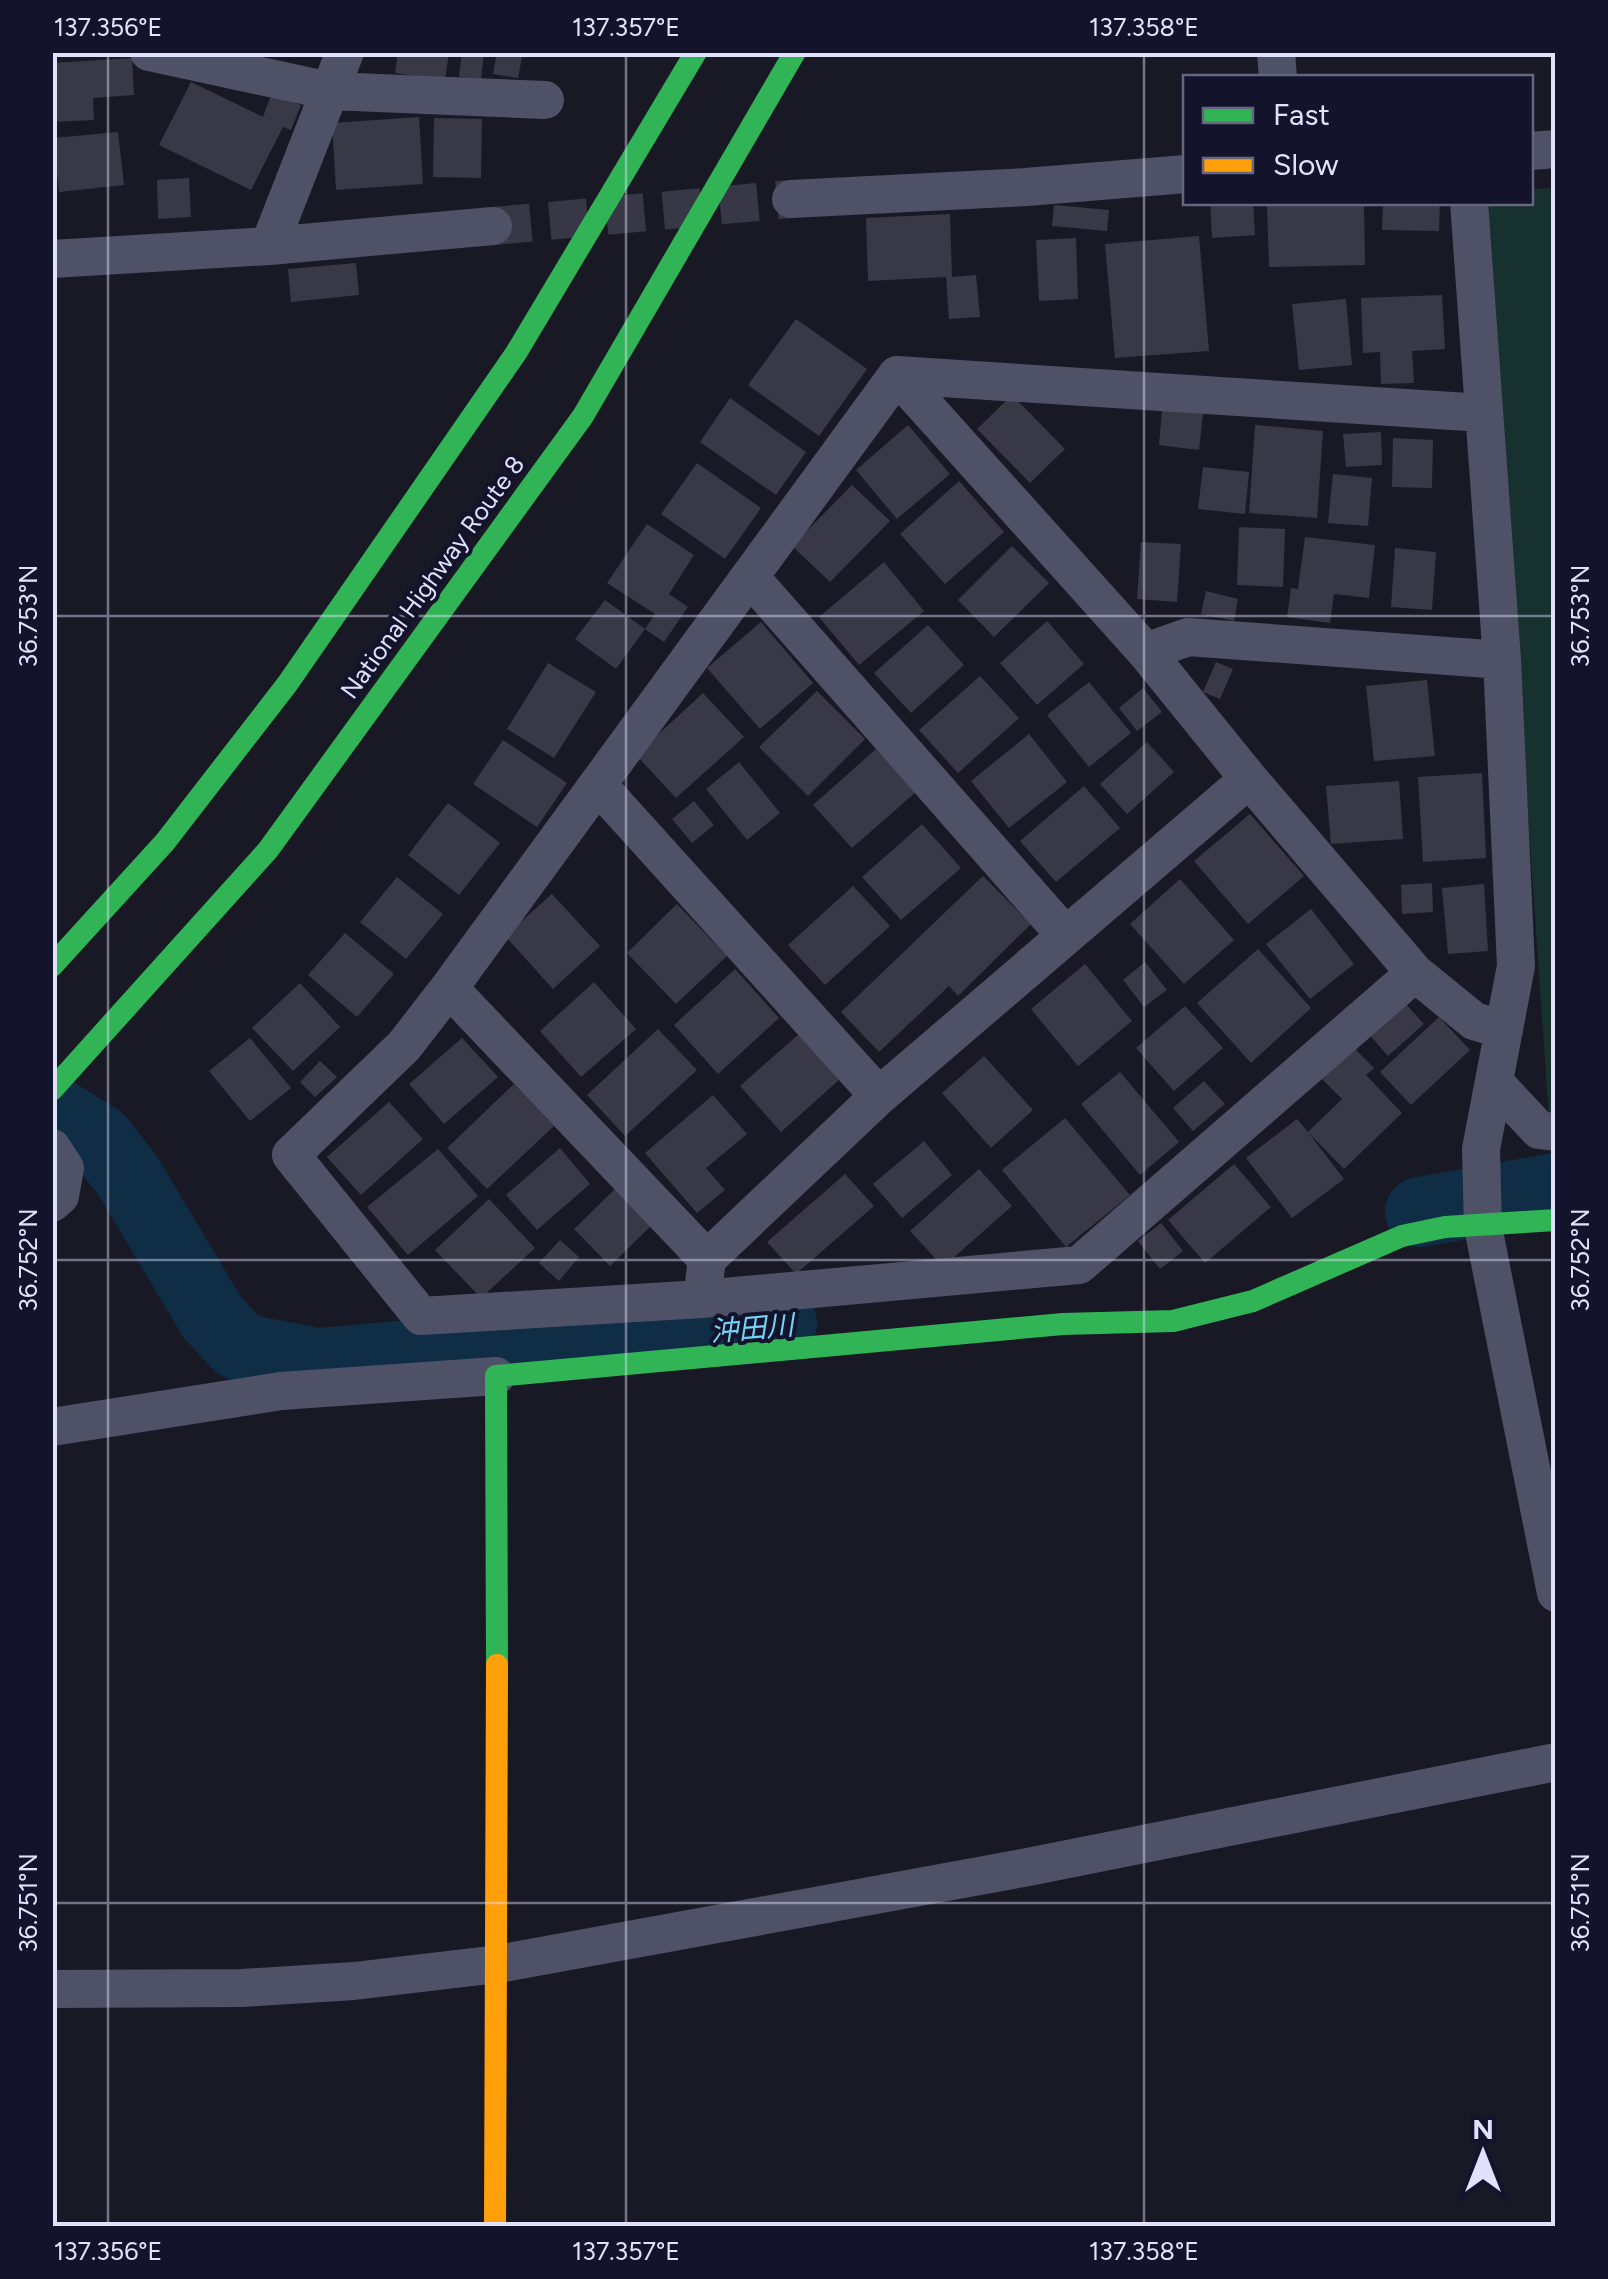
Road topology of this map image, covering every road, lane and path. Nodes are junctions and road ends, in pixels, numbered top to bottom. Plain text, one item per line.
1 (149, 52) edge
2 (345, 52) edge
3 (696, 52) edge
4 (795, 52) edge
5 (330, 91) junction
6 (545, 100) dead end
7 (1183, 174) edge
8 (791, 200) tunnel mouth
9 (1469, 205) edge
10 (494, 226) tunnel mouth
11 (269, 246) junction
12 (52, 259) edge
13 (898, 375) junction
14 (1483, 413) junction
15 (750, 577) junction
16 (1146, 652) junction
17 (1502, 660) junction
18 (1249, 779) junction
19 (598, 785) junction
20 (1066, 936) junction
21 (52, 966) edge
22 (1416, 973) junction
23 (450, 988) junction
24 (1504, 1030) junction
25 (1494, 1082) junction
26 (52, 1090) edge
27 (879, 1096) junction
28 (1556, 1132) edge
29 (52, 1148) edge
30 (52, 1203) edge
31 (1556, 1220) edge
32 (1483, 1228) junction
33 (707, 1259) junction
34 (702, 1299) junction
35 (496, 1376) junction
36 (52, 1427) edge
37 (1556, 1593) edge
38 (1556, 1762) edge
39 (498, 1964) junction
40 (52, 1989) edge
41 (494, 2226) edge

1 - 5 street
2 - 5 street
3 - 21 main road
4 - 26 main road, National Highway Route 8
5 - 6 street
5 - 11 street
7 - 8 street
9 - 14 street
10 - 11 street
11 - 12 street
13 - 14 street
13 - 15 street
13 - 16 street
14 - 17 street
15 - 19 street
15 - 20 street
16 - 17 street
16 - 18 street
17 - 24 street
18 - 20 street
18 - 22 street
19 - 23 street
19 - 27 street
20 - 27 street
22 - 24 street
22 - 34 street
23 - 33 street
23 - 34 street
24 - 25 street
25 - 28 street
25 - 32 street
27 - 33 street
29 - 30 street
31 - 32 main road
32 - 35 main road
32 - 37 street
33 - 34 street
35 - 36 street
35 - 39 main road
38 - 39 street
39 - 40 street
39 - 41 main road

